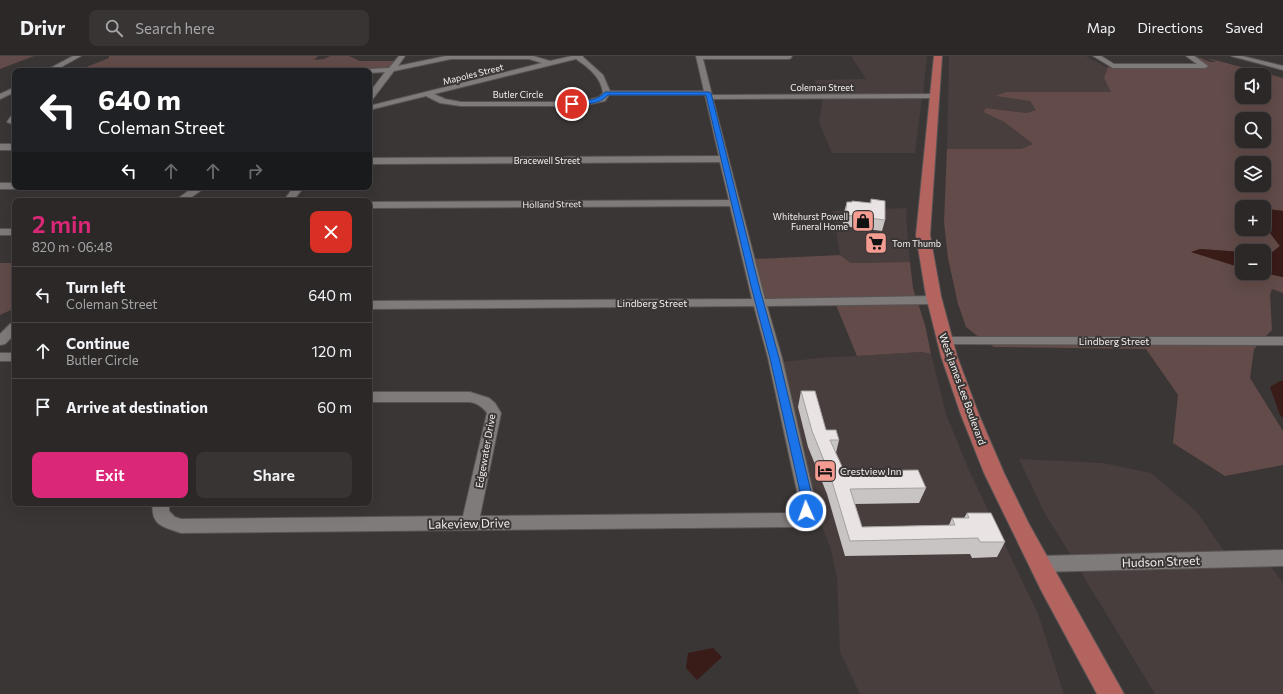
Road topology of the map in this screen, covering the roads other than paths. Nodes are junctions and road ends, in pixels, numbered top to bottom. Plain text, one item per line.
1 (78, 56) edge
2 (402, 56) edge
3 (577, 56) edge
4 (699, 56) edge
5 (938, 56) edge
6 (1096, 56) edge
7 (1189, 56) edge
8 (1200, 56) edge
9 (1234, 56) edge
10 (528, 57) edge
11 (789, 57) edge
12 (1161, 59) dead end
13 (1212, 62) dead end
14 (550, 63) junction
15 (1174, 66) junction
16 (55, 68) edge
17 (1283, 68) edge
18 (391, 70) junction
19 (372, 71) edge
20 (12, 91) edge
21 (372, 94) edge
22 (427, 94) junction
23 (607, 94) junction
24 (709, 95) junction
25 (935, 96) junction
26 (0, 97) edge
27 (372, 107) edge
28 (12, 146) edge
29 (0, 147) edge
30 (725, 159) junction
31 (372, 161) edge
32 (0, 186) edge
33 (12, 186) edge
34 (196, 190) edge
35 (297, 190) edge
36 (184, 198) edge
37 (290, 198) edge
38 (735, 202) junction
39 (372, 205) edge
40 (0, 232) edge
41 (12, 232) edge
42 (934, 300) junction
43 (760, 303) junction
44 (372, 305) edge
45 (12, 330) edge
46 (0, 341) edge
47 (944, 341) junction
48 (1283, 341) edge
49 (0, 357) edge
50 (12, 357) edge
51 (372, 397) edge
52 (161, 506) edge
53 (470, 523) junction
54 (1283, 558) edge
55 (1039, 564) junction
56 (1111, 694) edge

1 - 16 street
2 - 18 street
3 - 14 street, Mapoles Street
3 - 23 street
4 - 11 street
4 - 24 street
5 - 25 main road, West James Lee Boulevard
6 - 15 street
7 - 15 street
8 - 13 street
9 - 17 street
10 - 14 street
10 - 18 street
12 - 15 street
14 - 22 street, Mapoles Street
18 - 19 street
18 - 21 street
20 - 26 street
22 - 23 street, Butler Circle
22 - 27 street, Mapoles Street
23 - 24 street, Coleman Street
24 - 25 street, Coleman Street
24 - 30 street
25 - 42 main road, West James Lee Boulevard
28 - 29 street
30 - 31 street, Bracewell Street
30 - 38 street
32 - 33 street
34 - 36 street
35 - 37 street
38 - 39 street, Holland Street
38 - 43 street
40 - 41 street
42 - 43 street, Lindberg Street
42 - 47 main road, West James Lee Boulevard
43 - 44 street, Lindberg Street
43 - 53 street, Lakeview Drive
45 - 46 street
47 - 48 street, Lindberg Street
47 - 55 main road, West James Lee Boulevard
49 - 50 street
51 - 53 street, Edgewater Drive
52 - 53 street, Lakeview Drive
54 - 55 street, Hudson Street
55 - 56 main road, West James Lee Boulevard

